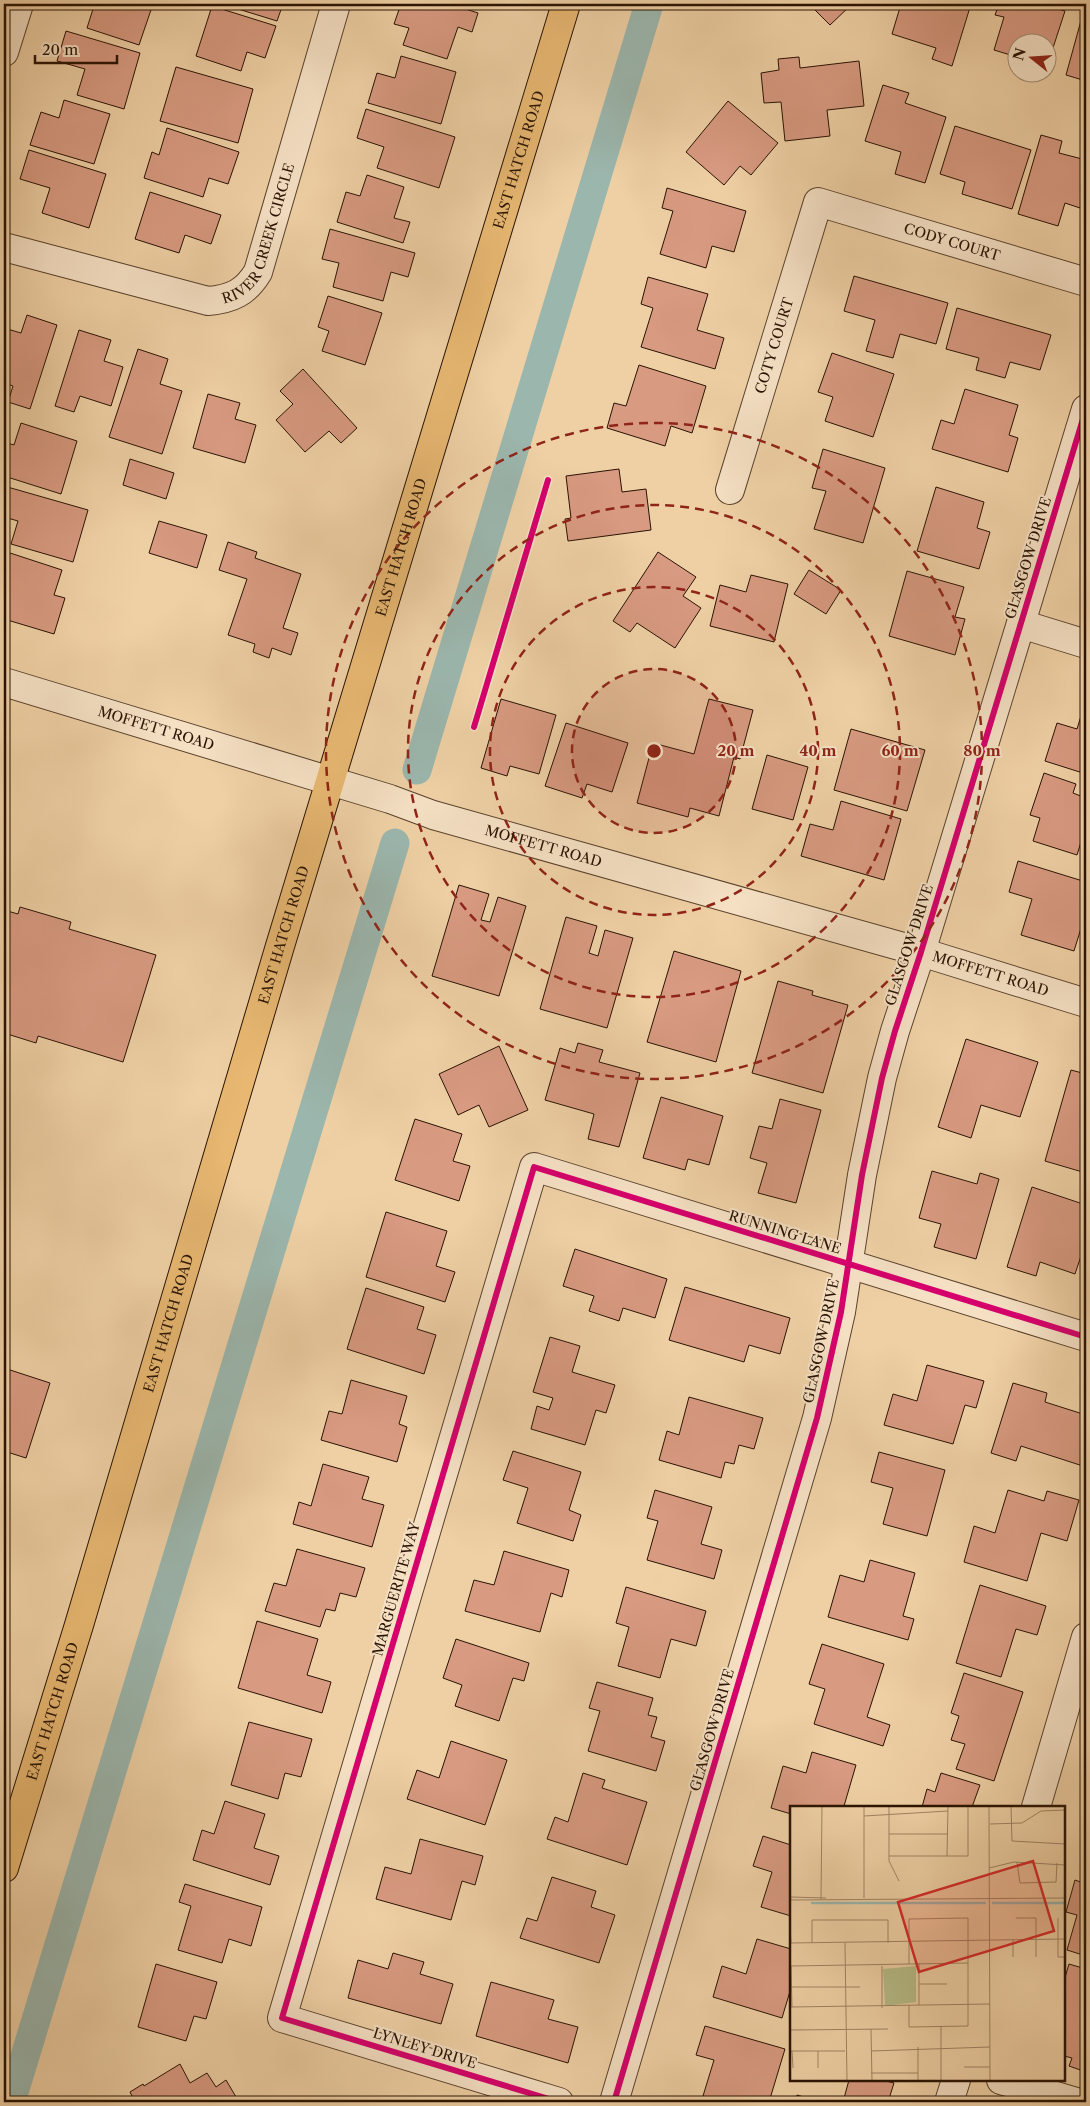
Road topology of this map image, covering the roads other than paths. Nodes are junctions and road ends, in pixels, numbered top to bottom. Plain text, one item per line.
1 (18, 4) edge
2 (336, 4) edge
3 (566, 4) edge
4 (4, 52) edge
5 (818, 202) joint
6 (4, 247) edge
7 (1086, 282) edge
8 (1086, 409) edge
9 (730, 490) dead end
10 (1021, 624) junction
11 (1086, 644) edge
12 (4, 682) edge
13 (330, 781) junction
14 (921, 952) junction
15 (1086, 1002) edge
16 (534, 1168) joint
17 (850, 1265) junction
18 (1086, 1337) edge
19 (1086, 1637) edge
20 (1036, 1806) edge
21 (4, 1868) edge
22 (282, 2018) joint
23 (956, 2081) edge
24 (1004, 2081) edge
25 (559, 2102) edge
26 (614, 2102) edge
27 (949, 2102) edge
28 (1076, 2102) edge

1 - 4 street
2 - 6 street, RIVER CREEK CIRCLE
3 - 13 main road, EAST HATCH ROAD
5 - 7 street, CODY COURT
5 - 9 street, COTY COURT
8 - 10 street, GLASGOW DRIVE
10 - 11 street
10 - 14 street, GLASGOW DRIVE
12 - 13 street, MOFFETT ROAD
13 - 14 street, MOFFETT ROAD
13 - 21 main road, EAST HATCH ROAD
14 - 15 street, MOFFETT ROAD
14 - 17 street, GLASGOW DRIVE
16 - 17 street, RUNNING LANE
16 - 22 street, MARGUERITE WAY
17 - 18 street, RUNNING LANE
17 - 26 street, GLASGOW DRIVE
19 - 20 street
22 - 25 street, LYNLEY DRIVE
23 - 27 street
24 - 28 street

